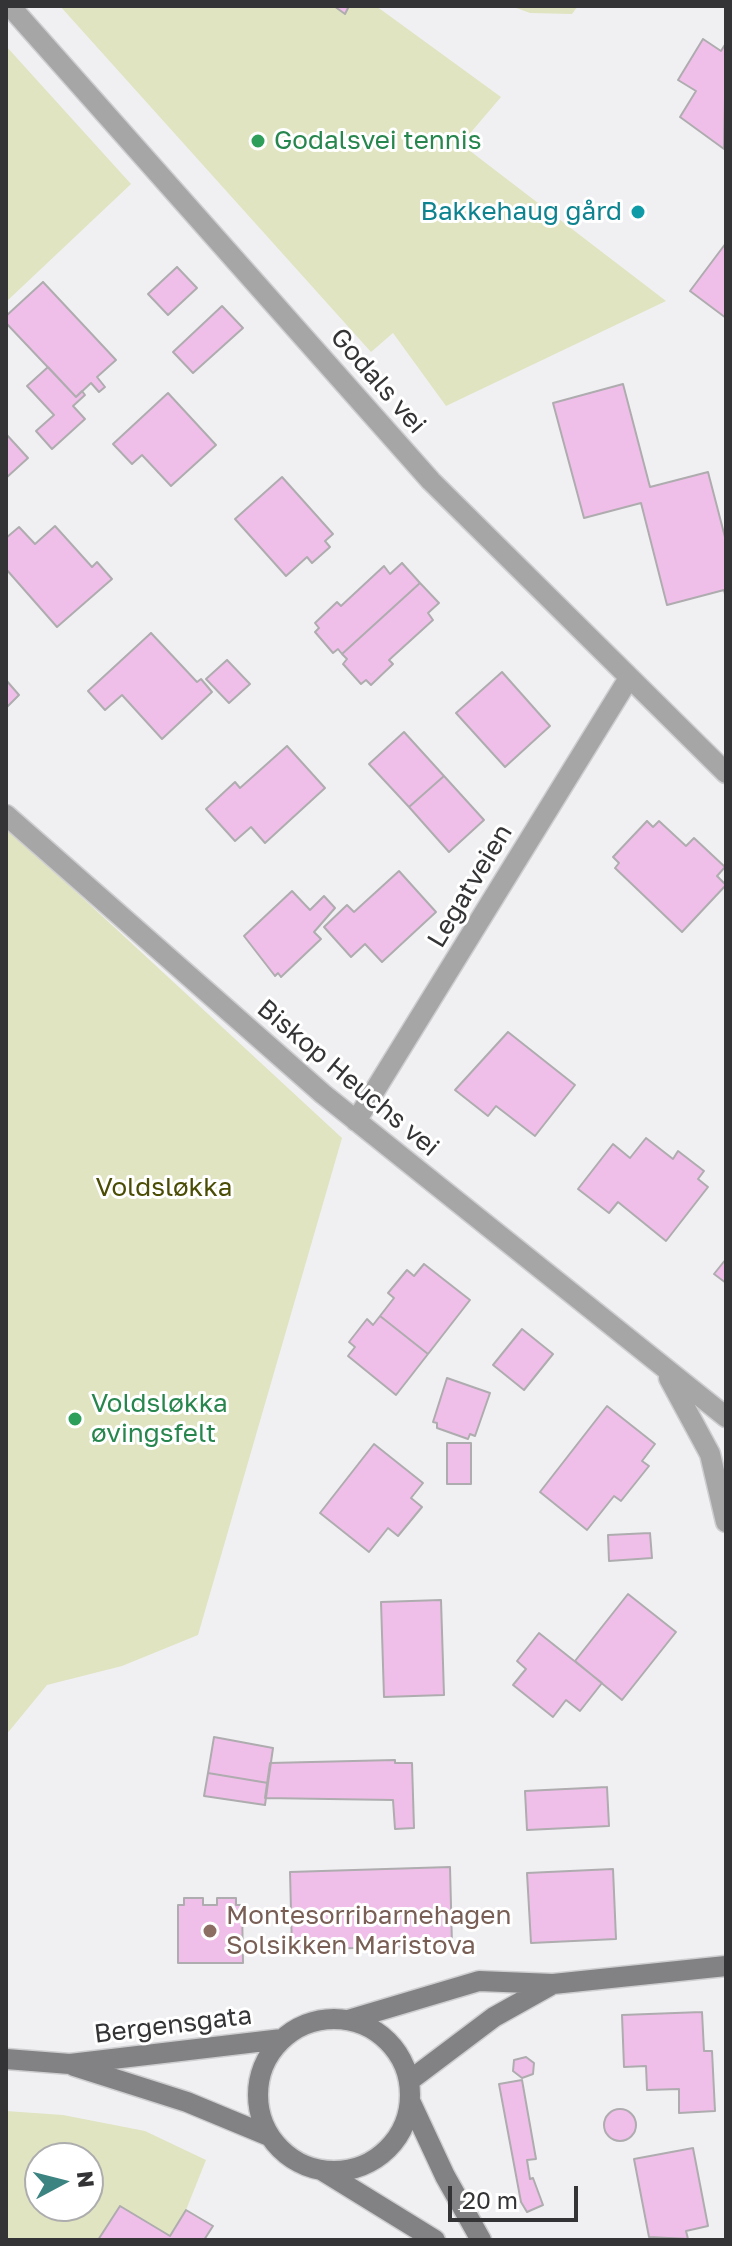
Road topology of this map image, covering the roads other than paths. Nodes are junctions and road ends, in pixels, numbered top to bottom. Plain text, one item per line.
1 (10, 6) edge
2 (629, 678) junction
3 (726, 773) edge
4 (6, 815) edge
5 (356, 1121) junction
6 (666, 1371) junction
7 (726, 1417) edge
8 (726, 1522) edge
9 (726, 1966) edge
10 (553, 1984) junction
11 (348, 2020) junction
12 (282, 2039) junction
13 (6, 2059) edge
14 (70, 2064) junction
15 (409, 2081) junction
16 (411, 2103) junction
17 (269, 2136) junction
18 (323, 2171) junction
19 (435, 2240) edge
20 (481, 2240) edge

1 - 2 street, Godals vei
2 - 3 street, Godals vei
2 - 5 street, Legatveien
4 - 5 street, Biskop Heuchs vei
5 - 6 street, Biskop Heuchs vei
6 - 7 street, Biskop Heuchs vei
6 - 8 street, Biskop Heuchs vei
9 - 10 main road
10 - 11 main road
10 - 15 main road
11 - 12 main road
11 - 15 main road
12 - 14 main road, Bergensgata
12 - 17 main road
13 - 14 main road, Bergensgata
14 - 17 main road, Bergensgata
15 - 16 main road
16 - 18 main road
16 - 20 main road
17 - 18 main road
18 - 19 main road

